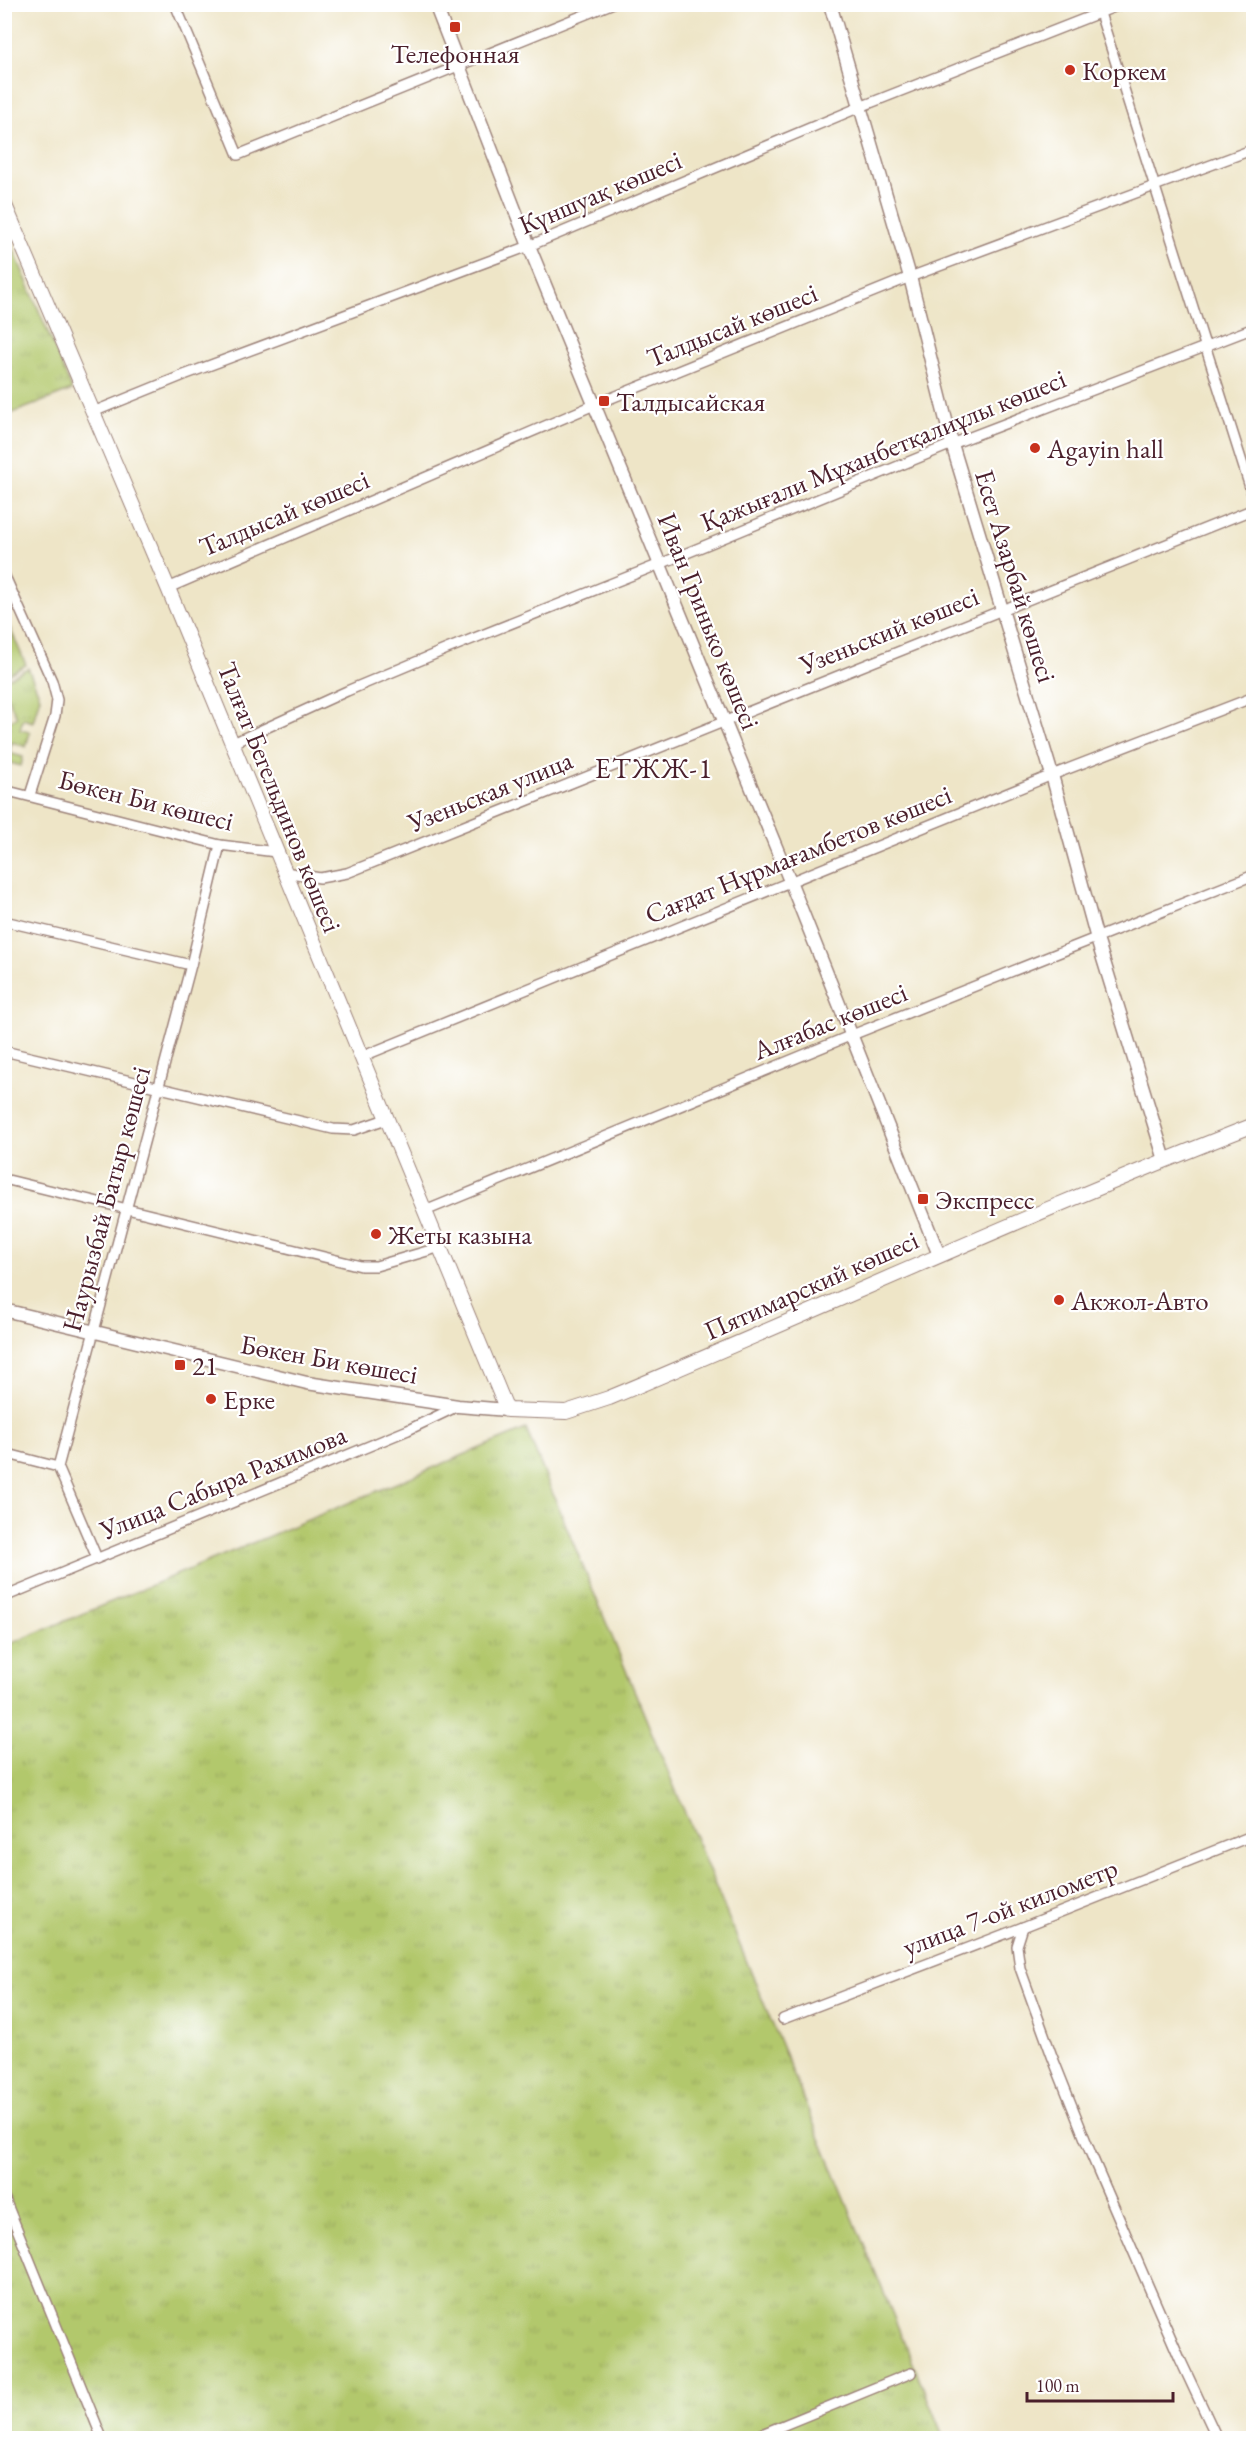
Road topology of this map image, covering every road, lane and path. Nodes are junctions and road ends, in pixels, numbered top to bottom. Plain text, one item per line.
1 (175, 4) edge
2 (435, 4) edge
3 (611, 4) edge
4 (830, 4) edge
5 (1122, 4) edge
6 (1100, 13) junction
7 (460, 65) junction
8 (860, 107) junction
9 (1254, 149) edge
10 (1155, 186) junction
11 (4, 203) edge
12 (529, 246) junction
13 (910, 278) junction
14 (1254, 328) edge
15 (1206, 348) junction
16 (594, 405) junction
17 (93, 412) junction
18 (952, 444) junction
19 (1254, 500) edge
20 (1254, 509) edge
21 (660, 564) junction
22 (4, 574) edge
23 (168, 588) junction
24 (1000, 609) junction
25 (1254, 697) edge
26 (742, 714) joint
27 (725, 721) junction
28 (233, 743) junction
29 (1052, 775) junction
30 (4, 790) edge
31 (30, 795) junction
32 (220, 845) junction
33 (276, 852) junction
34 (285, 872) junction
35 (1254, 875) edge
36 (790, 881) junction
37 (4, 921) edge
38 (1097, 939) junction
39 (191, 965) junction
40 (852, 1035) junction
41 (4, 1051) edge
42 (361, 1057) junction
43 (159, 1089) junction
44 (386, 1119) junction
45 (1254, 1125) edge
46 (1165, 1160) junction
47 (4, 1179) edge
48 (126, 1209) junction
49 (425, 1211) junction
50 (441, 1247) junction
51 (939, 1255) junction
52 (4, 1310) edge
53 (95, 1333) junction
54 (458, 1406) junction
55 (507, 1410) junction
56 (4, 1453) edge
57 (58, 1467) junction
58 (97, 1558) junction
59 (4, 1597) edge
60 (1254, 1835) edge
61 (1023, 1928) junction
62 (783, 2019) dead end
63 (4, 2197) edge
64 (911, 2373) dead end
65 (102, 2439) edge
66 (752, 2439) edge
67 (1217, 2439) edge

1 - 7 street
2 - 7 street, Иван Гринько көшесі
3 - 7 street
4 - 8 street, Есет Азарбай көшесі
5 - 6 street, Күншуақ көшесі
6 - 8 street, Күншуақ көшесі
6 - 10 street
7 - 12 street, Иван Гринько көшесі
8 - 12 street, Күншуақ көшесі
8 - 13 street, Есет Азарбай көшесі
9 - 10 street, Талдысай көшесі
10 - 13 street, Талдысай көшесі
10 - 15 street
11 - 17 main road, Талғат Бегельдинов көшесі
12 - 16 street, Иван Гринько көшесі
12 - 17 street, Күншуақ көшесі
13 - 16 street, Талдысай көшесі
13 - 18 street, Есет Азарбай көшесі
14 - 15 street, Қажығали Мұханбетқалиұлы көшесі
15 - 18 street, Қажығали Мұханбетқалиұлы көшесі
15 - 19 street
16 - 21 street, Иван Гринько көшесі
16 - 23 street, Талдысай көшесі
17 - 23 main road, Талғат Бегельдинов көшесі
18 - 21 street, Қажығали Мұханбетқалиұлы көшесі
18 - 24 street, Есет Азарбай көшесі
20 - 24 street, Узеньский көшесі
21 - 27 street, Иван Гринько көшесі
21 - 28 street, Қажығали Мұханбетқалиұлы көшесі
22 - 31 street
23 - 28 main road, Талғат Бегельдинов көшесі
24 - 26 street, Узеньский көшесі
24 - 29 street, Есет Азарбай көшесі
25 - 29 street, Сағдат Нұрмағамбетов көшесі
26 - 27 street, Узеньская улица
27 - 34 street, Узеньская улица
27 - 36 street, Иван Гринько көшесі
28 - 33 main road, Талғат Бегельдинов көшесі
29 - 36 street, Сағдат Нұрмағамбетов көшесі
29 - 38 street, Есет Азарбай көшесі
30 - 31 street, Бөкен Би көшесі
31 - 32 street, Бөкен Би көшесі
32 - 33 street, Бөкен Би көшесі
32 - 39 street, Наурызбай Батыр көшесі
33 - 34 main road, Талғат Бегельдинов көшесі
34 - 42 main road, Талғат Бегельдинов көшесі
35 - 38 street, Алғабас көшесі
36 - 40 street, Иван Гринько көшесі
36 - 42 street, Сағдат Нұрмағамбетов көшесі
37 - 39 street
38 - 40 street, Алғабас көшесі
38 - 46 street, Есет Азарбай көшесі
39 - 43 street, Наурызбай Батыр көшесі
40 - 49 street, Алғабас көшесі
40 - 51 street, Иван Гринько көшесі
41 - 43 street
42 - 44 main road, Талғат Бегельдинов көшесі
43 - 44 street
43 - 48 street, Наурызбай Батыр көшесі
44 - 49 main road, Талғат Бегельдинов көшесі
45 - 46 main road, Пятимарский көшесі
46 - 51 main road, Пятимарский көшесі
47 - 48 street
48 - 50 street
48 - 53 street, Наурызбай Батыр көшесі
49 - 50 main road, Талғат Бегельдинов көшесі
50 - 55 main road, Талғат Бегельдинов көшесі
51 - 55 main road, Пятимарский көшесі
52 - 53 street, Бөкен Би көшесі
53 - 54 street, Бөкен Би көшесі
53 - 57 street, Наурызбай Батыр көшесі
54 - 55 street, Бөкен Би көшесі
54 - 58 street, Улица Сабыра Рахимова
56 - 57 street
57 - 58 street
58 - 59 street, Улица Сабыра Рахимова
60 - 61 street, улица 7-ой километр
61 - 62 street, улица 7-ой километр
61 - 67 street
63 - 65 street
64 - 66 street

